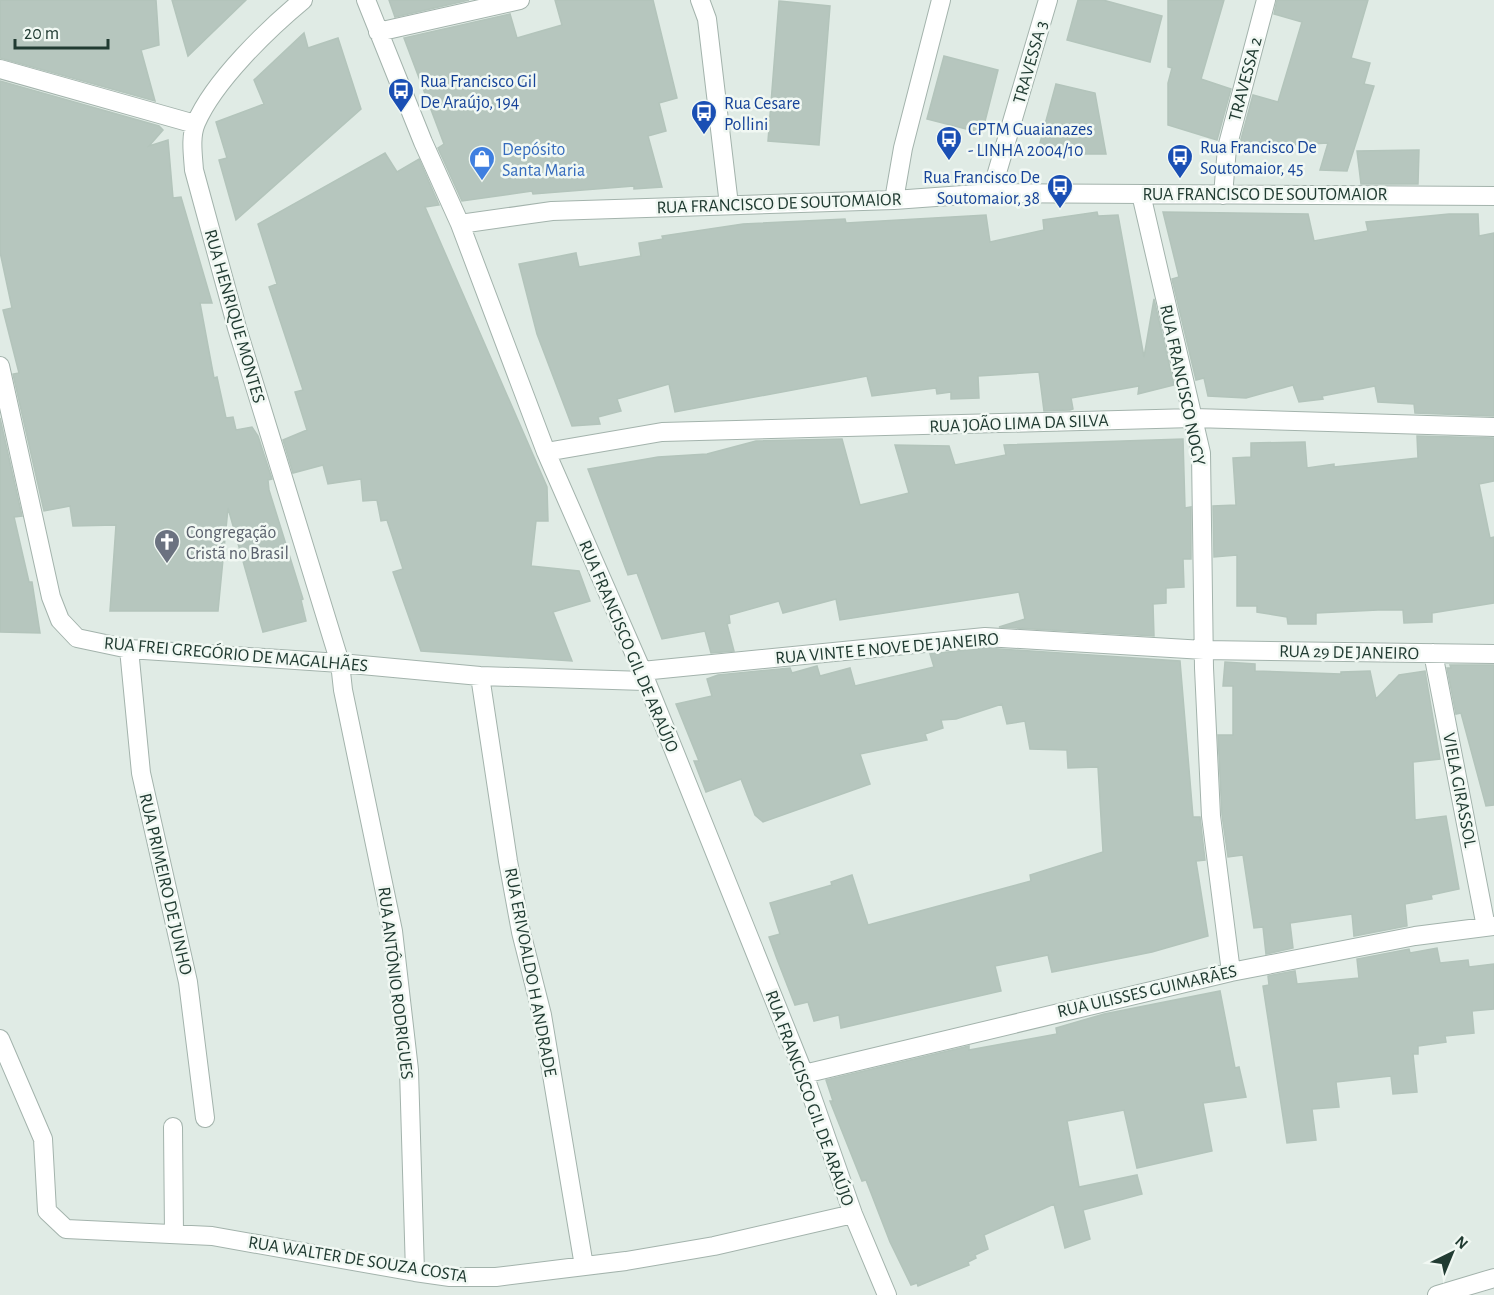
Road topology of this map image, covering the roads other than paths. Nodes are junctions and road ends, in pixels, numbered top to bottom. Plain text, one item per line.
1 (303, 0) edge
2 (366, 0) edge
3 (520, 0) edge
4 (700, 0) edge
5 (713, 0) edge
6 (941, 0) edge
7 (1048, 0) edge
8 (1266, 0) edge
9 (707, 18) junction
10 (378, 32) junction
11 (0, 69) edge
12 (195, 124) junction
13 (991, 193) junction
14 (1141, 194) junction
15 (1223, 195) junction
16 (1494, 196) edge
17 (894, 200) junction
18 (729, 205) junction
19 (460, 224) junction
20 (0, 366) edge
21 (1193, 418) junction
22 (1494, 427) edge
23 (546, 452) junction
24 (129, 649) junction
25 (1204, 650) junction
26 (1433, 653) junction
27 (1494, 654) edge
28 (340, 663) junction
29 (480, 676) junction
30 (644, 676) junction
31 (1490, 927) edge
32 (1231, 972) junction
33 (0, 1039) edge
34 (804, 1074) junction
35 (205, 1118) dead end
36 (173, 1127) dead end
37 (853, 1214) junction
38 (174, 1234) junction
39 (584, 1266) junction
40 (415, 1272) junction
41 (1494, 1278) edge
42 (887, 1295) edge
43 (1437, 1295) edge

1 - 12 street, RUA HENRIQUE MONTES
2 - 10 street, RUA FRANCISCO GIL DE ARAÚJO
3 - 10 street
4 - 9 street
5 - 9 street
6 - 17 street
7 - 13 street, TRAVESSA 3
8 - 15 street, TRAVESSA 2
9 - 18 street
10 - 19 street, RUA FRANCISCO GIL DE ARAÚJO
11 - 12 street
12 - 28 street, RUA HENRIQUE MONTES
13 - 14 street, RUA FRANCISCO DE SOUTOMAIOR
13 - 17 street, RUA FRANCISCO DE SOUTOMAIOR
14 - 15 street, RUA FRANCISCO DE SOUTOMAIOR
14 - 21 street, RUA FRANCISCO NOGY
15 - 16 street, RUA FRANCISCO DE SOUTOMAIOR
17 - 18 street, RUA FRANCISCO DE SOUTOMAIOR
18 - 19 street, RUA FRANCISCO DE SOUTOMAIOR
19 - 23 street, RUA FRANCISCO GIL DE ARAÚJO
20 - 24 street, RUA FREI GREGÓRIO DE MAGALHÃES
21 - 22 street, RUA JOÃO LIMA DA SILVA
21 - 23 street, RUA JOÃO LIMA DA SILVA
21 - 25 street, RUA FRANCISCO NOGY
23 - 30 street, RUA FRANCISCO GIL DE ARAÚJO
24 - 28 street, RUA FREI GREGÓRIO DE MAGALHÃES
24 - 35 street, RUA PRIMEIRO DE JUNHO
25 - 26 street, RUA 29 DE JANEIRO
25 - 30 street, RUA VINTE E NOVE DE JANEIRO
25 - 32 street, RUA FRANCISCO NOGY
26 - 27 street, RUA 29 DE JANEIRO
26 - 31 street, VIELA GIRASSOL
28 - 29 street, RUA FREI GREGÓRIO DE MAGALHÃES
28 - 40 street, RUA ANTÔNIO RODRIGUES
29 - 30 street, RUA FREI GREGÓRIO DE MAGALHÃES
29 - 39 street, RUA ERIVOALDO H ANDRADE
30 - 34 street, RUA FRANCISCO GIL DE ARAÚJO
31 - 32 street, RUA ULISSES GUIMARÃES
32 - 34 street, RUA ULISSES GUIMARÃES
33 - 38 street, RUA WALTER DE SOUZA COSTA
34 - 37 street, RUA FRANCISCO GIL DE ARAÚJO
36 - 38 street
37 - 39 street, RUA WALTER DE SOUZA COSTA
37 - 42 street, RUA FRANCISCO GIL DE ARAÚJO
38 - 40 street, RUA WALTER DE SOUZA COSTA
39 - 40 street, RUA WALTER DE SOUZA COSTA
41 - 43 street

